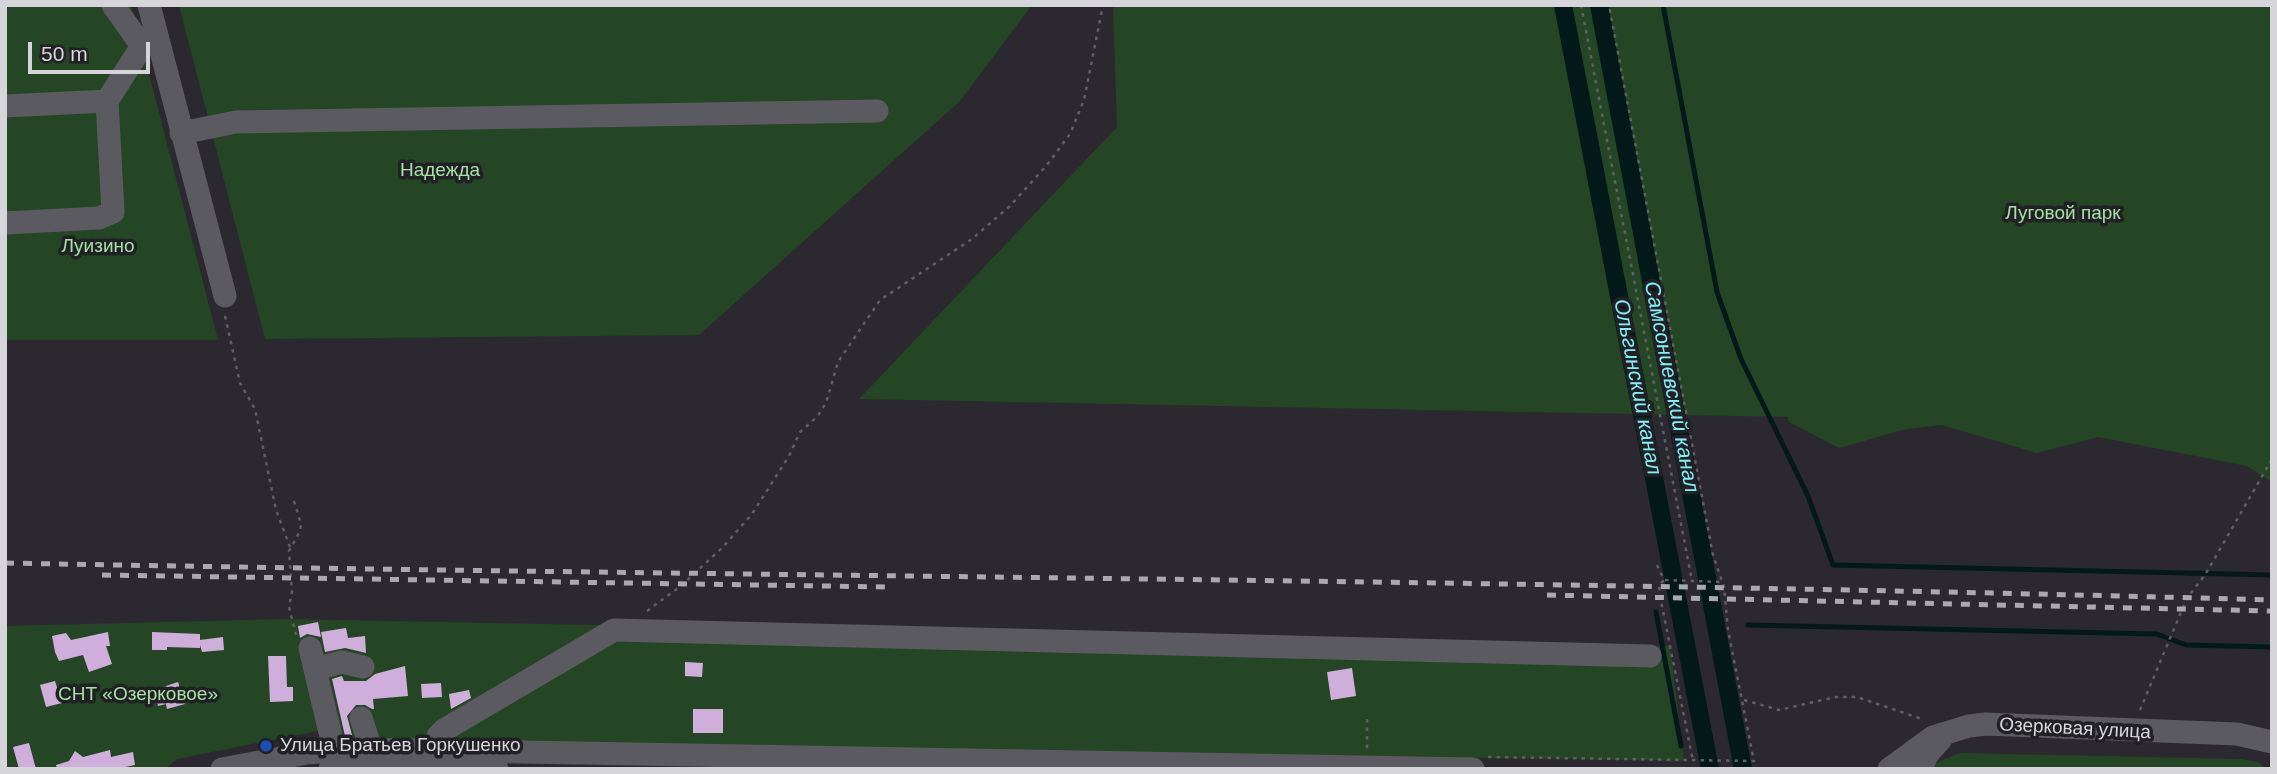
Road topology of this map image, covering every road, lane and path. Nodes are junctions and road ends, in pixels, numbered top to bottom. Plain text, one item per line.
1 (113, 5) edge
2 (149, 5) edge
3 (1103, 5) edge
4 (1581, 5) edge
5 (1609, 5) edge
6 (150, 44) junction
7 (107, 101) junction
8 (5, 106) edge
9 (877, 111) dead end
10 (181, 133) junction
11 (5, 223) edge
12 (225, 296) joint
13 (2272, 459) edge
14 (294, 501) dead end
15 (290, 547) junction
16 (1657, 565) dead end
17 (1664, 580) junction
18 (1692, 581) junction
19 (1721, 582) dead end
20 (614, 630) junction
21 (1650, 656) dead end
22 (313, 658) junction
23 (363, 667) dead end
24 (1742, 699) junction
25 (1367, 717) dead end
26 (361, 718) dead end
27 (1951, 731) junction
28 (2130, 732) junction
29 (2272, 742) edge
30 (371, 749) junction
31 (436, 750) junction
32 (1367, 753) dead end
33 (1693, 761) junction
34 (881, 763) edge
35 (1477, 763) edge
36 (335, 764) edge
37 (985, 764) edge
38 (1391, 767) edge
39 (222, 769) edge
40 (497, 769) edge
41 (1889, 769) edge
42 (1921, 769) edge

1 - 6 street
2 - 6 street
3 - 20 path
4 - 18 path
5 - 24 path
6 - 7 street
6 - 10 street
7 - 8 street
7 - 11 street
9 - 10 street
10 - 12 street
12 - 15 path
13 - 28 path
14 - 15 path
15 - 22 path
16 - 17 path
17 - 18 path
17 - 33 path
18 - 19 path
20 - 21 street
20 - 31 street
22 - 23 street
22 - 36 street
24 - 27 path
24 - 33 path
25 - 32 path
26 - 30 street
27 - 28 street, Озерковая улица
27 - 41 street, Озерковая улица
27 - 42 street
28 - 29 street, Озерковая улица
30 - 31 street
30 - 36 street
31 - 34 street
33 - 35 path
34 - 37 street
35 - 38 street
36 - 39 street
36 - 40 street
37 - 38 street

